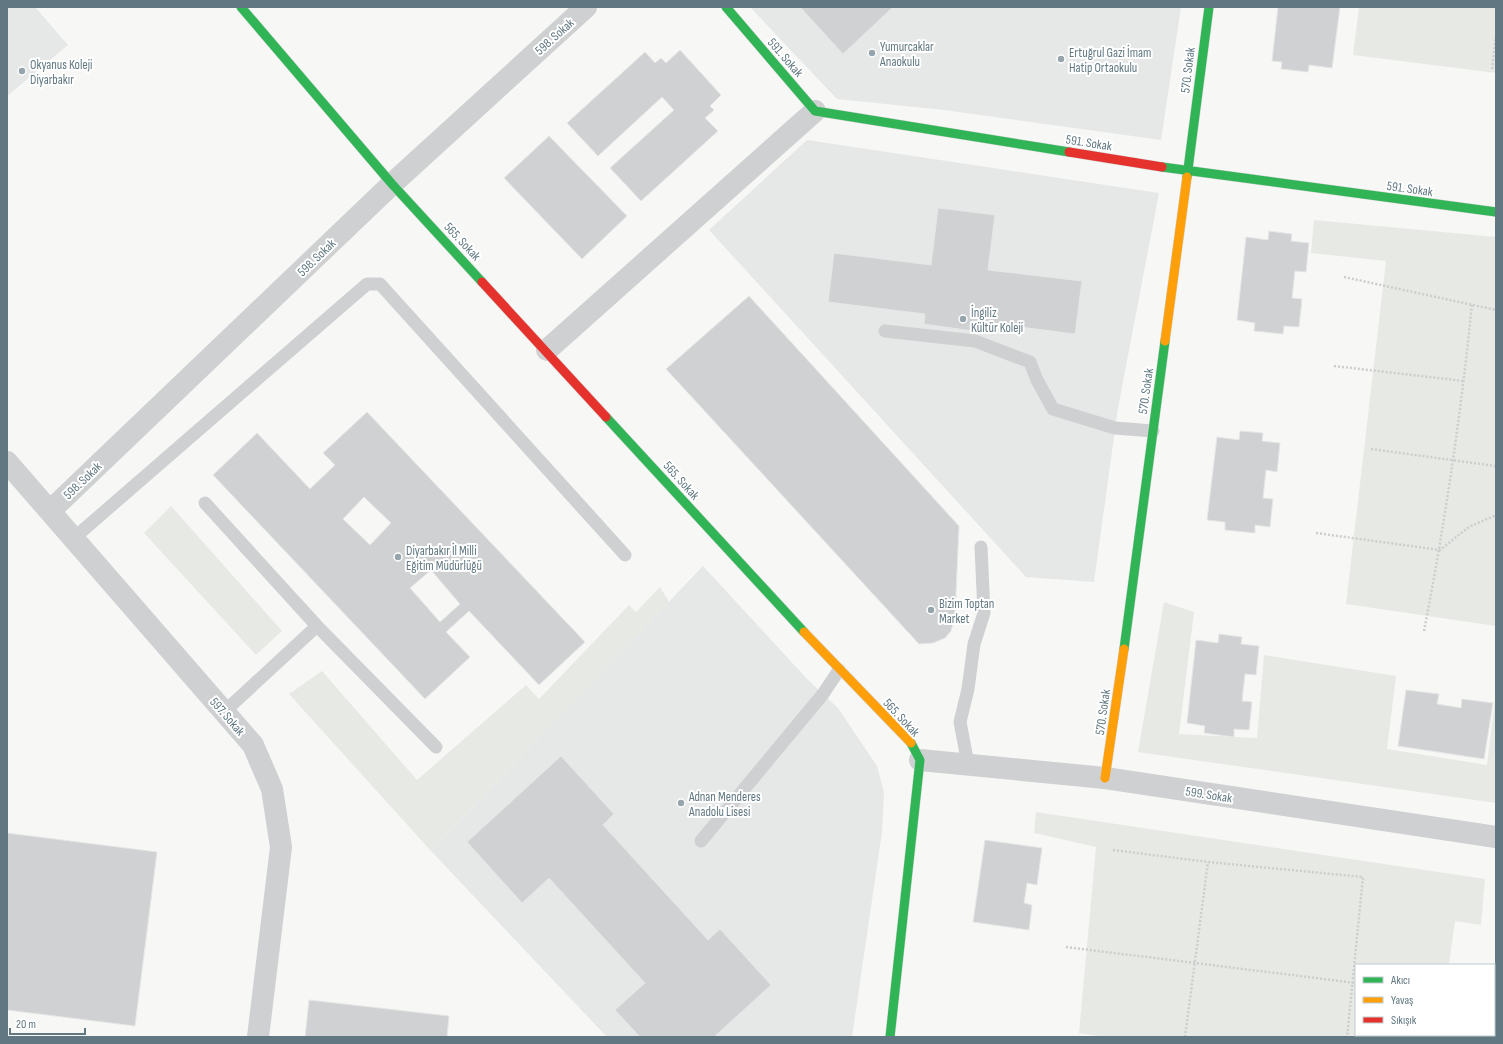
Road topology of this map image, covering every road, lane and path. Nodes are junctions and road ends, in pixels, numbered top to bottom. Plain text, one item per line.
1 (241, 7) edge
2 (586, 7) edge
3 (726, 7) edge
4 (1209, 7) edge
5 (1496, 36) edge
6 (1492, 69) dead end
7 (815, 111) junction
8 (1187, 171) junction
9 (392, 184) junction
10 (1496, 212) edge
11 (1344, 277) dead end
12 (1472, 304) junction
13 (1496, 310) edge
14 (885, 331) dead end
15 (547, 350) junction
16 (1334, 366) dead end
17 (1464, 381) junction
18 (1153, 431) junction
19 (1372, 449) dead end
20 (1453, 460) junction
21 (7, 462) edge
22 (1496, 466) edge
23 (205, 503) dead end
24 (50, 510) junction
25 (1496, 515) edge
26 (1316, 533) dead end
27 (74, 538) junction
28 (981, 547) dead end
29 (1440, 550) junction
30 (625, 555) dead end
31 (317, 626) junction
32 (1424, 631) dead end
33 (838, 670) junction
34 (224, 712) junction
35 (436, 747) dead end
36 (920, 760) junction
37 (968, 764) junction
38 (1105, 778) junction
39 (1496, 837) edge
40 (701, 841) dead end
41 (1113, 850) dead end
42 (1208, 862) junction
43 (1066, 947) dead end
44 (1195, 964) junction
45 (1356, 964) edge
46 (1355, 971) edge
47 (1354, 983) edge
48 (258, 1037) edge
49 (890, 1037) edge
50 (1185, 1037) edge
51 (1347, 1037) edge

1 - 9 street, 565. Sokak
2 - 9 street, 598. Sokak
3 - 7 street, 591. Sokak
4 - 8 street, 570. Sokak
5 - 6 path
7 - 8 street, 591. Sokak
7 - 15 street
8 - 10 street, 591. Sokak
8 - 18 street, 570. Sokak
9 - 15 street, 565. Sokak
9 - 24 street, 598. Sokak
11 - 12 path
12 - 13 path
12 - 17 path
14 - 18 lane
15 - 33 street, 565. Sokak
16 - 17 path
17 - 20 path
18 - 38 street, 570. Sokak
19 - 20 path
20 - 22 path
20 - 29 path
21 - 24 street, 597. Sokak
23 - 31 lane
24 - 27 street, 597. Sokak
25 - 29 path
26 - 29 path
27 - 30 lane
27 - 34 street, 597. Sokak
28 - 37 lane
29 - 32 path
31 - 34 lane
31 - 35 lane
33 - 36 street, 565. Sokak
33 - 40 lane
34 - 48 street, 597. Sokak
36 - 37 street, 599. Sokak
36 - 49 street
37 - 38 street, 599. Sokak
38 - 39 street, 599. Sokak
41 - 42 path
42 - 44 path
42 - 45 path
43 - 44 path
44 - 47 path
44 - 50 path
46 - 47 path
47 - 51 path

